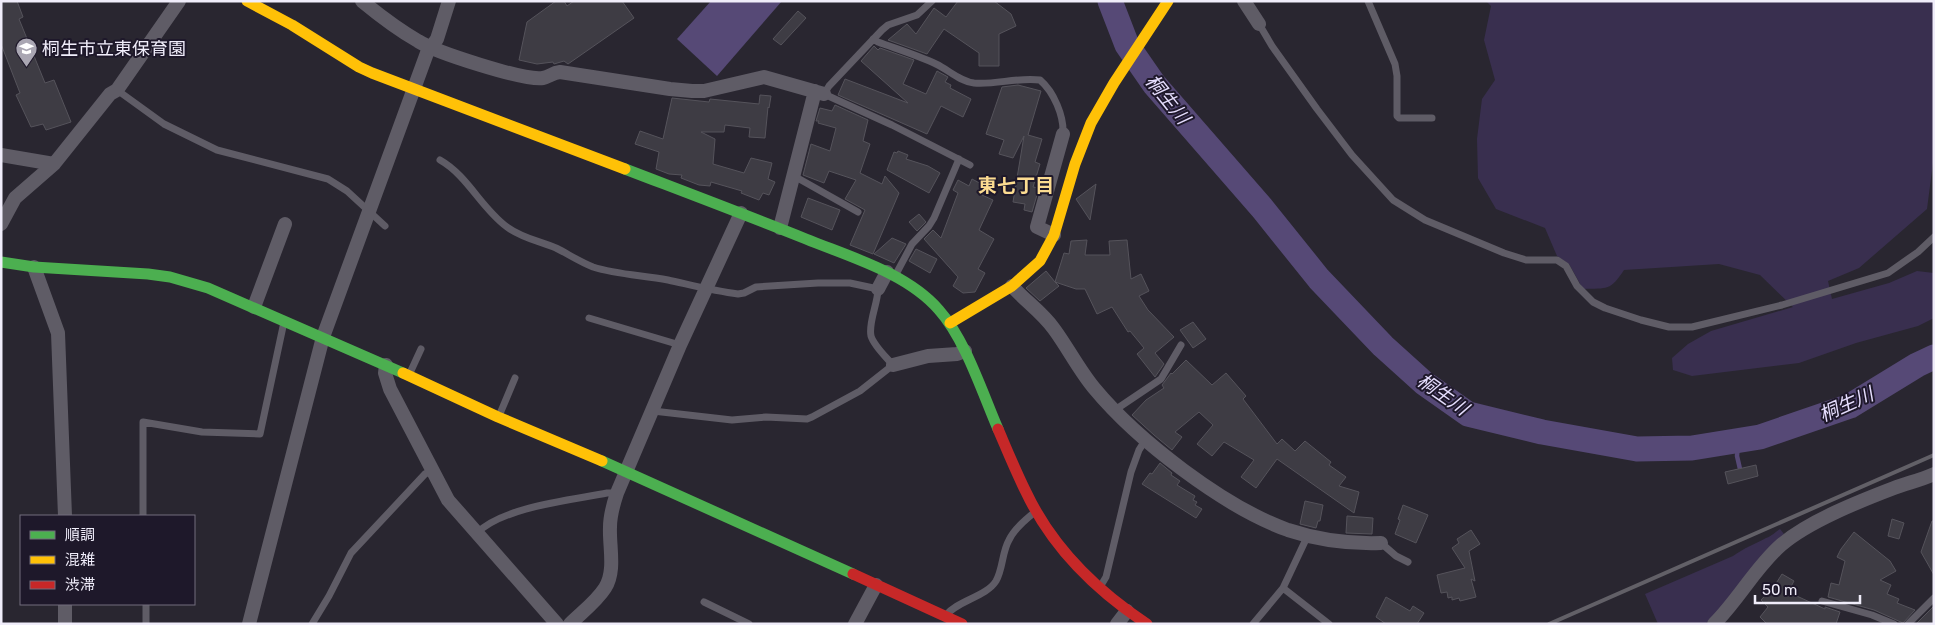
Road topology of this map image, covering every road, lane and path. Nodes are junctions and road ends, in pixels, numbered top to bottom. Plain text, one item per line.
1 (179, 1) edge
2 (247, 1) edge
3 (362, 1) edge
4 (449, 1) edge
5 (932, 1) edge
6 (1168, 1) edge
7 (1244, 1) edge
8 (1368, 1) edge
9 (1259, 24) joint
10 (873, 39) junction
11 (430, 48) junction
12 (116, 90) junction
13 (415, 90) junction
14 (819, 92) junction
15 (1432, 118) dead end
16 (1063, 134) joint
17 (1, 155) edge
18 (958, 159) junction
19 (440, 160) dead end
20 (54, 164) junction
21 (970, 165) dead end
22 (794, 176) junction
23 (369, 212) junction
24 (858, 212) dead end
25 (741, 213) junction
26 (1, 224) edge
27 (285, 224) dead end
28 (385, 226) dead end
29 (780, 228) junction
30 (1054, 235) junction
31 (1934, 237) edge
32 (1, 262) edge
33 (34, 266) junction
34 (891, 274) junction
35 (1012, 286) junction
36 (878, 289) junction
37 (707, 290) junction
38 (254, 307) junction
39 (589, 318) dead end
40 (285, 321) junction
41 (950, 322) junction
42 (323, 337) junction
43 (680, 345) junction
44 (1181, 345) dead end
45 (421, 349) dead end
46 (965, 351) junction
47 (386, 365) junction
48 (893, 365) junction
49 (409, 376) junction
50 (515, 378) dead end
51 (1115, 410) junction
52 (653, 411) junction
53 (498, 416) junction
54 (1146, 439) junction
55 (433, 470) junction
56 (626, 471) junction
57 (1934, 474) edge
58 (616, 493) junction
59 (1035, 511) junction
60 (65, 515) edge
61 (143, 515) edge
62 (477, 533) junction
63 (1308, 535) junction
64 (1382, 544) joint
65 (1408, 562) dead end
66 (876, 585) junction
67 (1100, 588) junction
68 (1283, 588) junction
69 (1934, 598) edge
70 (1822, 601) dead end
71 (704, 602) dead end
72 (65, 605) edge
73 (146, 605) edge
74 (1127, 612) junction
75 (945, 616) junction
76 (65, 624) edge
77 (146, 624) edge
78 (249, 624) edge
79 (312, 624) edge
80 (557, 624) edge
81 (570, 624) edge
82 (749, 624) edge
83 (855, 624) edge
84 (962, 624) edge
85 (1117, 624) edge
86 (1147, 624) edge
87 (1253, 624) edge
88 (1329, 624) edge
89 (1714, 624) edge
90 (1894, 624) edge
91 (1908, 624) edge

1 - 12 street
2 - 13 street
3 - 11 street
4 - 11 street
5 - 10 lane
6 - 30 street
7 - 9 street
8 - 15 lane
9 - 31 lane
10 - 14 lane
10 - 16 lane
11 - 13 street
11 - 14 street
12 - 20 street
12 - 23 lane
13 - 23 street
13 - 25 street
14 - 18 lane
14 - 22 street
16 - 30 street
17 - 20 street
18 - 21 lane
18 - 34 lane
19 - 37 lane
20 - 26 street
22 - 24 lane
22 - 29 street
23 - 28 lane
23 - 42 street
25 - 29 street
25 - 37 street
27 - 38 street
29 - 34 street
30 - 35 street
32 - 33 street
33 - 38 street
33 - 60 street
34 - 36 street
34 - 41 street
35 - 41 street
35 - 51 street
36 - 37 lane
36 - 48 lane
37 - 43 street
38 - 40 street
39 - 43 lane
40 - 42 street
40 - 61 lane
41 - 46 street
42 - 47 street
42 - 78 street
43 - 52 street
44 - 51 lane
45 - 49 lane
46 - 48 street
46 - 59 street
47 - 49 street
47 - 55 street
48 - 52 lane
49 - 53 street
50 - 53 lane
51 - 54 street
52 - 56 street
53 - 56 street
54 - 63 street
54 - 67 lane
55 - 62 street
55 - 79 lane
56 - 58 street
56 - 66 street
57 - 89 street
58 - 62 lane
58 - 81 street
59 - 67 street
59 - 75 lane
62 - 80 street
63 - 64 street
63 - 68 lane
64 - 65 lane
66 - 75 street
66 - 83 street
67 - 74 street
68 - 87 lane
68 - 88 lane
69 - 91 lane
70 - 90 lane
71 - 82 lane
72 - 76 street
73 - 77 lane
74 - 85 street
74 - 86 street
75 - 84 street

